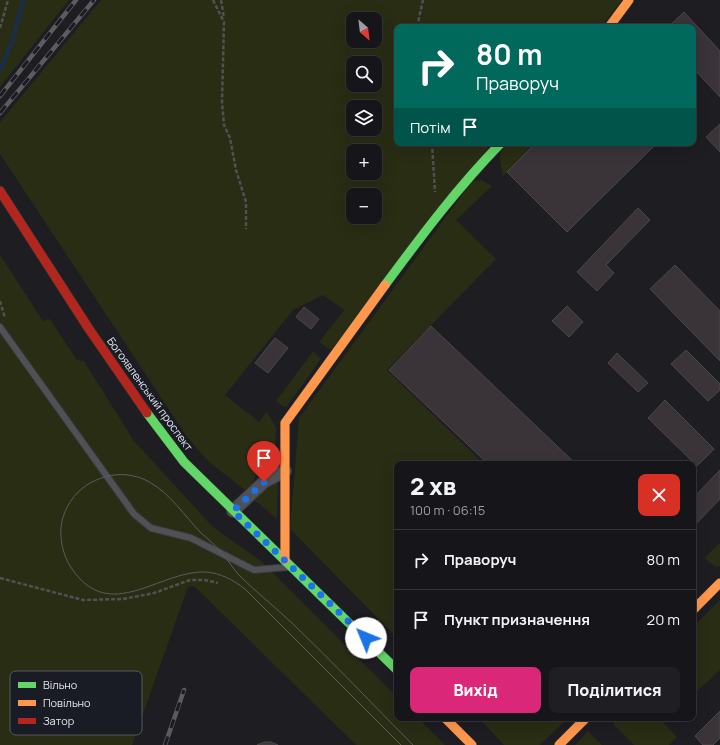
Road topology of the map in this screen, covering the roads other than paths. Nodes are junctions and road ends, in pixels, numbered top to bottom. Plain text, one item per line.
1 (629, 0) edge
2 (611, 24) edge
3 (498, 146) edge
4 (0, 191) edge
5 (0, 327) edge
6 (285, 471) junction
7 (233, 511) junction
8 (285, 560) junction
9 (292, 567) junction
10 (720, 583) edge
11 (696, 607) edge
12 (394, 667) edge
13 (448, 721) edge
14 (583, 721) edge
15 (472, 745) edge
16 (559, 745) edge

1 - 2 main road
3 - 6 main road
4 - 7 main road, Богоявленський проспект
5 - 9 lane
6 - 7 street
6 - 8 main road
7 - 8 main road, Богоявленський проспект
8 - 9 main road, Богоявленський проспект
9 - 12 main road, Богоявленський проспект
10 - 11 main road
13 - 15 main road
14 - 16 main road

